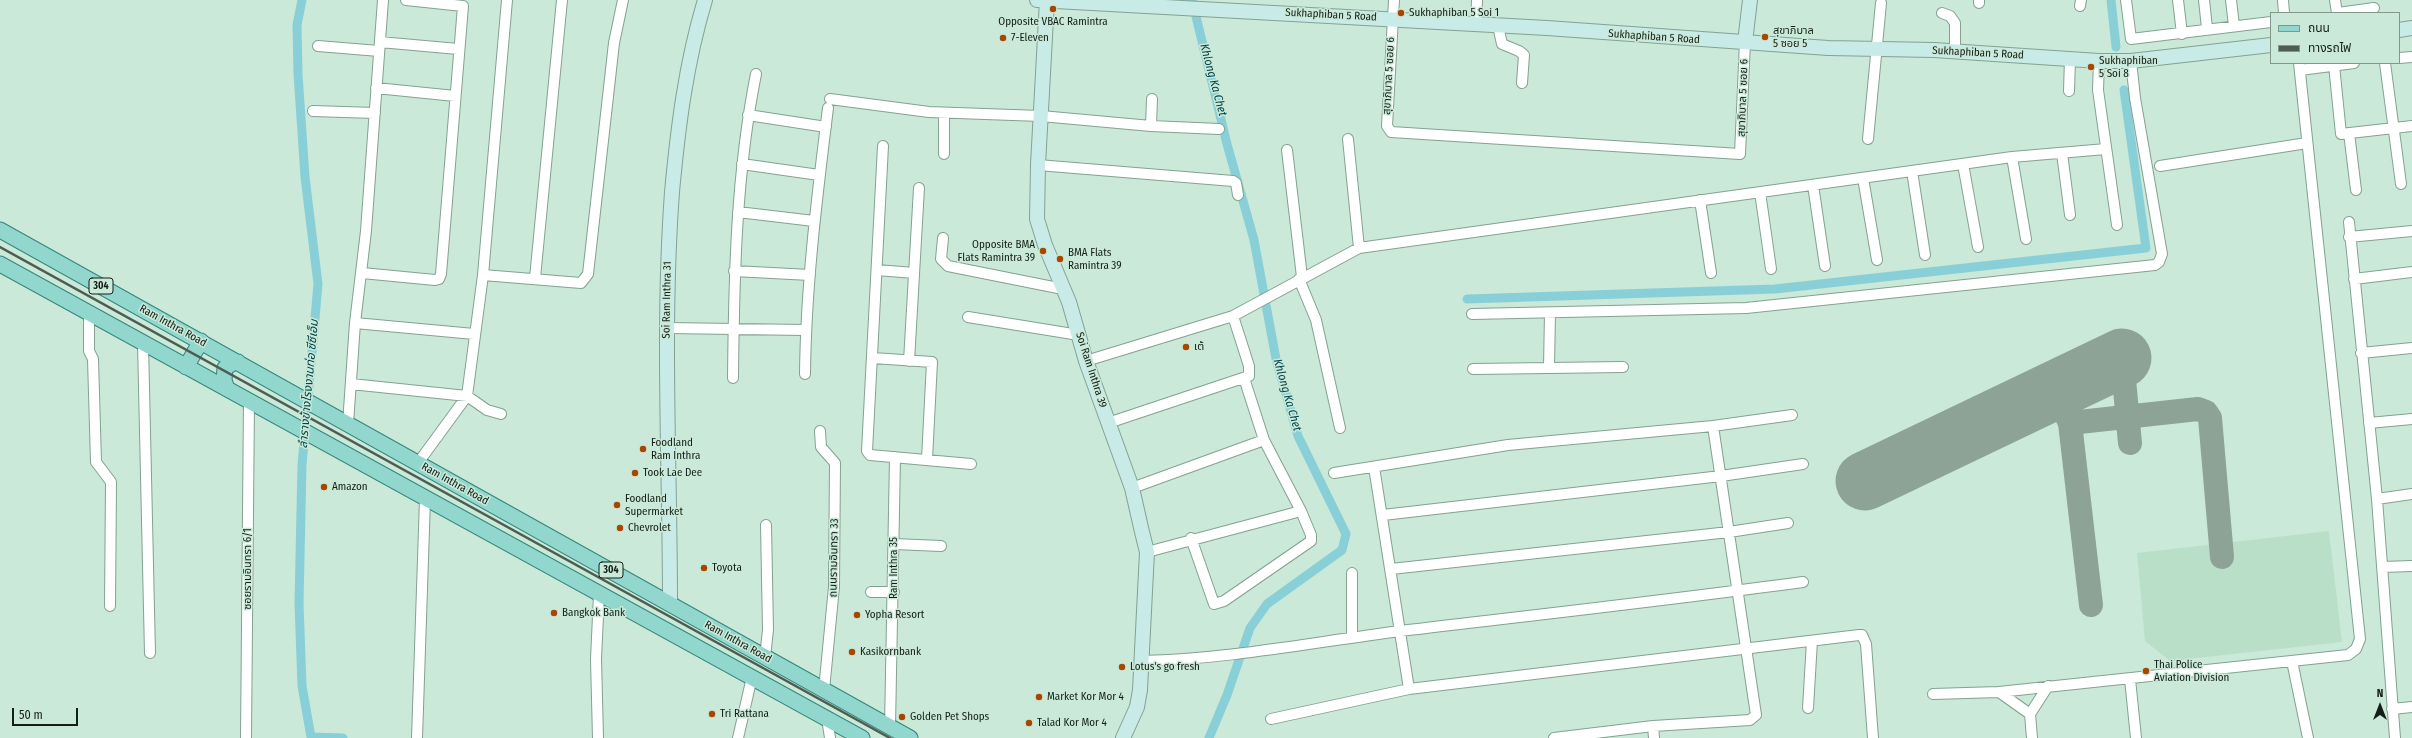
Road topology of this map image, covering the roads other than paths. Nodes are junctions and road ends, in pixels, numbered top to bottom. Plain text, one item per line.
1 (383, 0) edge
2 (406, 0) edge
3 (506, 0) edge
4 (562, 0) edge
5 (623, 0) edge
6 (705, 0) edge
7 (1038, 0) edge
8 (1047, 0) edge
9 (1394, 0) edge
10 (1477, 0) edge
11 (1750, 0) edge
12 (2126, 0) edge
13 (2178, 0) edge
14 (2204, 0) edge
15 (2231, 0) edge
16 (2283, 0) edge
17 (2335, 0) edge
18 (1881, 3) dead end
19 (2374, 8) dead end
20 (2284, 12) edge
21 (2337, 12) edge
22 (2344, 12) edge
23 (1942, 13) dead end
24 (1392, 18) junction
25 (2270, 22) edge
26 (1476, 24) junction
27 (1498, 26) junction
28 (2234, 26) junction
29 (2207, 28) junction
30 (2412, 28) edge
31 (2400, 30) edge
32 (2182, 34) junction
33 (1744, 42) junction
34 (2270, 45) edge
35 (318, 46) dead end
36 (380, 47) junction
37 (458, 49) junction
38 (1877, 50) junction
39 (1955, 51) junction
40 (2412, 57) edge
41 (2400, 58) edge
42 (2070, 59) junction
43 (2099, 61) junction
44 (2131, 61) junction
45 (2344, 64) edge
46 (2385, 64) edge
47 (2334, 65) junction
48 (2299, 67) edge
49 (756, 74) dead end
50 (1522, 83) dead end
51 (376, 88) junction
52 (2069, 91) dead end
53 (455, 96) junction
54 (1152, 99) dead end
55 (313, 111) dead end
56 (375, 113) junction
57 (944, 113) junction
58 (748, 115) junction
59 (1041, 116) junction
60 (1151, 126) junction
61 (2412, 126) edge
62 (826, 127) junction
63 (2394, 128) junction
64 (1219, 129) dead end
65 (2349, 133) junction
66 (1348, 139) dead end
67 (1868, 139) dead end
68 (2307, 143) junction
69 (883, 146) dead end
70 (2106, 149) junction
71 (1287, 150) dead end
72 (2062, 152) junction
73 (944, 154) dead end
74 (2012, 157) junction
75 (742, 164) junction
76 (1963, 164) junction
77 (1038, 166) junction
78 (2160, 166) dead end
79 (1912, 172) junction
80 (819, 175) junction
81 (1863, 178) junction
82 (2400, 184) dead end
83 (1813, 185) junction
84 (919, 188) dead end
85 (2356, 190) dead end
86 (1760, 192) junction
87 (1238, 195) dead end
88 (1700, 200) junction
89 (738, 212) junction
90 (2070, 215) dead end
91 (814, 221) junction
92 (2349, 222) dead end
93 (2117, 225) dead end
94 (0, 230) edge
95 (2412, 231) edge
96 (2349, 237) junction
97 (943, 238) dead end
98 (2026, 238) dead end
99 (1978, 247) dead end
100 (1359, 248) junction
101 (1925, 255) dead end
102 (1877, 260) dead end
103 (0, 264) edge
104 (1825, 266) dead end
105 (1771, 268) dead end
106 (878, 270) junction
107 (734, 271) junction
108 (2412, 272) edge
109 (362, 273) junction
110 (914, 273) junction
111 (1711, 273) dead end
112 (483, 274) junction
113 (810, 275) junction
114 (535, 278) junction
115 (1300, 278) junction
116 (2354, 279) junction
117 (1063, 289) junction
118 (89, 313) junction
119 (1550, 313) junction
120 (1472, 314) dead end
121 (968, 316) dead end
122 (1233, 316) junction
123 (354, 323) junction
124 (666, 328) junction
125 (733, 329) junction
126 (806, 330) junction
127 (474, 334) junction
128 (1079, 335) junction
129 (201, 341) junction
130 (143, 343) junction
131 (2412, 348) edge
132 (2361, 353) junction
133 (873, 358) junction
134 (909, 361) junction
135 (1086, 361) junction
136 (238, 362) junction
137 (186, 367) junction
138 (1549, 367) junction
139 (1623, 367) dead end
140 (1473, 369) dead end
141 (805, 374) dead end
142 (732, 378) dead end
143 (1244, 378) junction
144 (351, 384) junction
145 (227, 389) junction
146 (467, 396) junction
147 (249, 400) junction
148 (501, 414) dead end
149 (1792, 415) dead end
150 (2412, 419) edge
151 (348, 424) junction
152 (1108, 424) junction
153 (2369, 424) junction
154 (1713, 426) junction
155 (1340, 428) dead end
156 (820, 431) dead end
157 (1264, 440) junction
158 (895, 457) junction
159 (927, 459) junction
160 (418, 463) junction
161 (971, 464) dead end
162 (1803, 464) dead end
163 (1374, 467) junction
164 (1334, 473) dead end
165 (1721, 476) junction
166 (1132, 488) junction
167 (2412, 494) edge
168 (425, 499) junction
169 (2377, 499) junction
170 (1301, 511) junction
171 (1383, 515) junction
172 (1788, 523) dead end
173 (766, 525) dead end
174 (1729, 532) junction
175 (1191, 538) junction
176 (894, 544) junction
177 (941, 546) dead end
178 (1146, 552) junction
179 (2412, 566) edge
180 (2382, 567) junction
181 (1391, 569) junction
182 (1352, 573) dead end
183 (1803, 582) dead end
184 (1738, 591) junction
185 (871, 592) dead end
186 (894, 592) junction
187 (599, 594) junction
188 (670, 604) junction
189 (110, 606) dead end
190 (1401, 631) junction
191 (1352, 638) junction
192 (1812, 641) junction
193 (1748, 650) junction
194 (150, 653) dead end
195 (765, 657) junction
196 (1142, 661) junction
197 (2292, 661) junction
198 (752, 677) junction
199 (2130, 679) junction
200 (2048, 686) junction
201 (1409, 689) junction
202 (824, 690) junction
203 (1999, 692) junction
204 (1933, 694) dead end
205 (2412, 707) edge
206 (1808, 708) dead end
207 (2392, 709) junction
208 (2030, 714) junction
209 (827, 718) junction
210 (1271, 719) dead end
211 (1653, 726) junction
212 (890, 727) junction
213 (246, 738) edge
214 (417, 738) edge
215 (598, 738) edge
216 (738, 738) edge
217 (830, 738) edge
218 (862, 738) edge
219 (910, 738) edge
220 (1122, 738) edge
221 (1554, 738) edge
222 (1654, 738) edge
223 (1873, 738) edge
224 (2032, 738) edge
225 (2136, 738) edge
226 (2308, 738) edge
227 (2395, 738) edge

1 - 36 street
2 - 37 street
3 - 112 street
4 - 114 street
5 - 114 street
6 - 124 street, Soi Ram Inthra 31
7 - 8 street, Sukhaphiban 5 Road
8 - 24 street, Sukhaphiban 5 Road
8 - 59 street, Soi Ram Inthra 39
9 - 24 street, สุขาภิบาล 5 ซอย 6
10 - 26 street
11 - 33 street
12 - 32 street
13 - 32 street
14 - 29 street
15 - 28 street
16 - 20 street
17 - 21 street
18 - 38 street
19 - 22 street
23 - 39 street
24 - 26 street, Sukhaphiban 5 Road
24 - 33 street, สุขาภิบาล 5 ซอย 6
25 - 28 street
26 - 27 street, Sukhaphiban 5 Road
27 - 33 street, Sukhaphiban 5 Road
27 - 50 street
28 - 29 street
29 - 32 street
30 - 31 street
33 - 38 street, Sukhaphiban 5 Road
34 - 44 street, Sukhaphiban 5 Road
35 - 36 street
36 - 37 street
36 - 51 street
37 - 53 street
38 - 39 street, Sukhaphiban 5 Road
38 - 67 street
39 - 42 street, Sukhaphiban 5 Road
40 - 41 street
42 - 43 street, Sukhaphiban 5 Road
42 - 52 street
43 - 44 street, Sukhaphiban 5 Road
43 - 70 street
44 - 119 street
45 - 47 street
46 - 63 street
47 - 48 street
47 - 65 street
48 - 68 street
49 - 58 street
51 - 53 street
51 - 56 street
53 - 109 street
54 - 60 street
55 - 56 street
56 - 109 street
57 - 59 street
57 - 62 street
57 - 73 street
58 - 62 street
58 - 75 street
59 - 60 street
59 - 77 street, Soi Ram Inthra 39
60 - 64 street
61 - 63 street
62 - 80 street
63 - 65 street
63 - 82 street
65 - 85 street
66 - 100 street
68 - 78 street
68 - 197 street
69 - 106 street
70 - 72 street
70 - 93 street
71 - 115 street
72 - 74 street
72 - 90 street
74 - 76 street
74 - 98 street
75 - 80 street
75 - 89 street
76 - 79 street
76 - 99 street
77 - 87 street
77 - 117 street, Soi Ram Inthra 39
79 - 81 street
79 - 101 street
80 - 91 street
81 - 83 street
81 - 102 street
83 - 86 street
83 - 104 street
84 - 110 street
86 - 88 street
86 - 105 street
88 - 100 street
88 - 111 street
89 - 91 street
89 - 107 street
91 - 113 street
92 - 96 street
94 - 129 main road, Ram Inthra Road / 304
95 - 96 street
96 - 116 street
97 - 117 street
100 - 115 street
103 - 118 main road, 304
106 - 110 street
106 - 133 street
107 - 113 street
107 - 125 street
108 - 116 street
109 - 123 street
110 - 134 street
112 - 114 street
112 - 127 street
113 - 126 street
115 - 122 street
115 - 155 street
116 - 132 street
117 - 128 street, Soi Ram Inthra 39
118 - 130 main road, 304
118 - 189 street
119 - 120 street
119 - 138 street
121 - 128 street
122 - 135 street
122 - 143 street
123 - 127 street
123 - 144 street
124 - 125 street
124 - 188 street, Soi Ram Inthra 31
125 - 126 street
125 - 142 street
126 - 141 street
127 - 146 street
128 - 135 street, Soi Ram Inthra 39
129 - 136 main road, Ram Inthra Road / 304
129 - 137 main road
130 - 137 main road, 304
130 - 194 street
131 - 132 street
132 - 153 street
133 - 134 street
133 - 158 street
134 - 159 street
135 - 152 street, Soi Ram Inthra 39
136 - 145 main road
136 - 151 main road, Ram Inthra Road / 304
137 - 145 main road, 304
138 - 139 street
138 - 140 street
143 - 152 street
143 - 157 street
144 - 146 street
144 - 151 street
145 - 147 main road, 304
146 - 148 street
146 - 160 street
147 - 168 main road, 304
147 - 213 street, ซอยรามอินทรา 6/1
149 - 154 street
150 - 153 street
151 - 160 main road, Ram Inthra Road / 304
152 - 166 street, Soi Ram Inthra 39
153 - 169 street
154 - 163 street
154 - 165 street
156 - 202 street, ถนนรามอินทรา 33
157 - 166 street
157 - 170 street
158 - 159 street
158 - 176 street, Ram Inthra 35
159 - 161 street
160 - 188 main road, Ram Inthra Road / 304
162 - 165 street
163 - 164 street
163 - 171 street
165 - 171 street
165 - 174 street
166 - 178 street, Soi Ram Inthra 39
167 - 169 street
168 - 187 main road, 304
168 - 214 street
169 - 180 street
170 - 175 street
170 - 175 street
171 - 181 street
172 - 174 street
173 - 195 street
174 - 181 street
174 - 184 street
175 - 178 street
176 - 177 street
176 - 186 street, Ram Inthra 35
178 - 196 street, Soi Ram Inthra 39
179 - 180 street
180 - 207 street
181 - 190 street
182 - 191 street
183 - 184 street
184 - 190 street
184 - 193 street
185 - 186 street
186 - 212 street, Ram Inthra 35
187 - 198 main road, 304
187 - 215 street
188 - 195 main road, Ram Inthra Road / 304
190 - 191 street
190 - 201 street
191 - 196 street
192 - 193 street
192 - 206 street
192 - 223 street
193 - 201 street
193 - 211 street
195 - 202 main road, Ram Inthra Road / 304
196 - 220 street, Soi Ram Inthra 39
197 - 199 street
197 - 226 street
198 - 209 main road, 304
198 - 216 street
199 - 200 street
199 - 225 street
200 - 203 street
200 - 208 street
201 - 210 street
202 - 212 main road, Ram Inthra Road / 304
203 - 204 street
203 - 208 street
205 - 207 street
207 - 227 street
208 - 224 street
209 - 217 street
209 - 218 main road, 304
211 - 221 street
211 - 222 street
212 - 219 main road, Ram Inthra Road / 304

